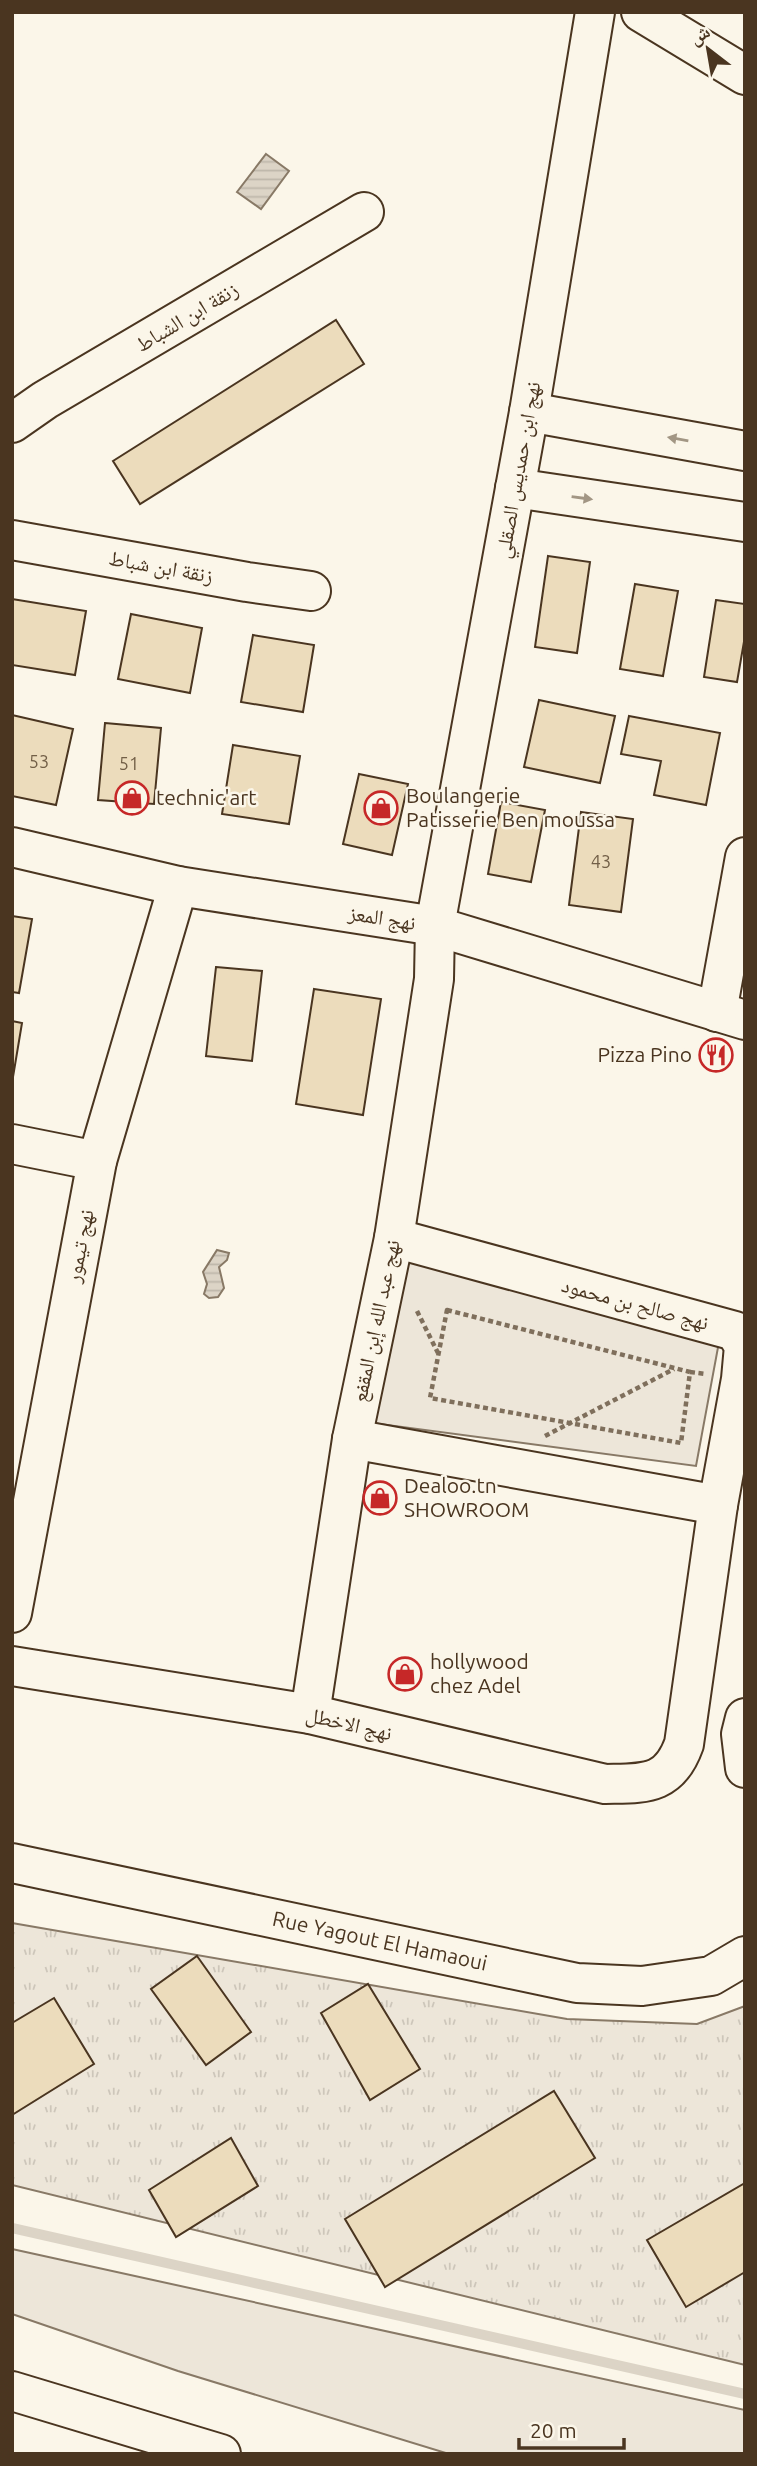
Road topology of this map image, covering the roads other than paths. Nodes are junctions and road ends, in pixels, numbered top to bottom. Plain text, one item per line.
1 (595, 12) edge
2 (641, 12) edge
3 (745, 75) edge
4 (363, 212) dead end
5 (529, 412) junction
6 (12, 423) edge
7 (745, 451) edge
8 (515, 488) junction
9 (745, 522) edge
10 (12, 540) edge
11 (311, 591) dead end
12 (12, 847) edge
13 (745, 857) edge
14 (178, 887) junction
15 (435, 926) junction
16 (731, 1016) edge
17 (12, 1144) edge
18 (97, 1161) junction
19 (394, 1238) junction
20 (352, 1439) junction
21 (718, 1505) junction
22 (12, 1613) edge
23 (12, 1666) edge
24 (310, 1714) junction
25 (745, 1718) edge
26 (677, 1763) joint
27 (745, 1768) edge
28 (12, 1863) edge
29 (745, 1956) edge
30 (12, 2390) edge
31 (12, 2408) edge
32 (142, 2431) junction
33 (221, 2454) edge

1 - 5 main road, نهج ابن حمديس الصقلي
2 - 3 main road
4 - 6 main road, زنقة ابن الشباط
7 -> 5 main road
5 - 8 main road, نهج ابن حمديس الصقلي
8 -> 9 main road
8 - 15 main road, نهج ابن حمديس الصقلي
10 - 11 main road, زنقة ابن شباط
12 - 14 main road, نهج المعز
13 - 16 main road
14 - 15 main road, نهج المعز
14 - 18 main road, نهج تيمور
15 - 16 main road, نهج المعز
15 - 19 main road, نهج عبد الله إبن المقفع
17 - 18 main road
18 - 22 main road, نهج تيمور
19 - 20 main road, نهج عبد الله إبن المقفع
19 - 21 main road, نهج صالح بن محمود
20 - 21 main road
20 - 24 main road, نهج عبد الله إبن المقفع
21 - 26 main road, نهج صالح بن محمود
23 - 24 main road, نهج الاخطل
24 - 26 main road, نهج الاخطل
25 - 27 main road
28 - 29 main road, Rue Yagout El Hamaoui
30 - 32 main road
31 - 32 main road
32 - 33 main road

